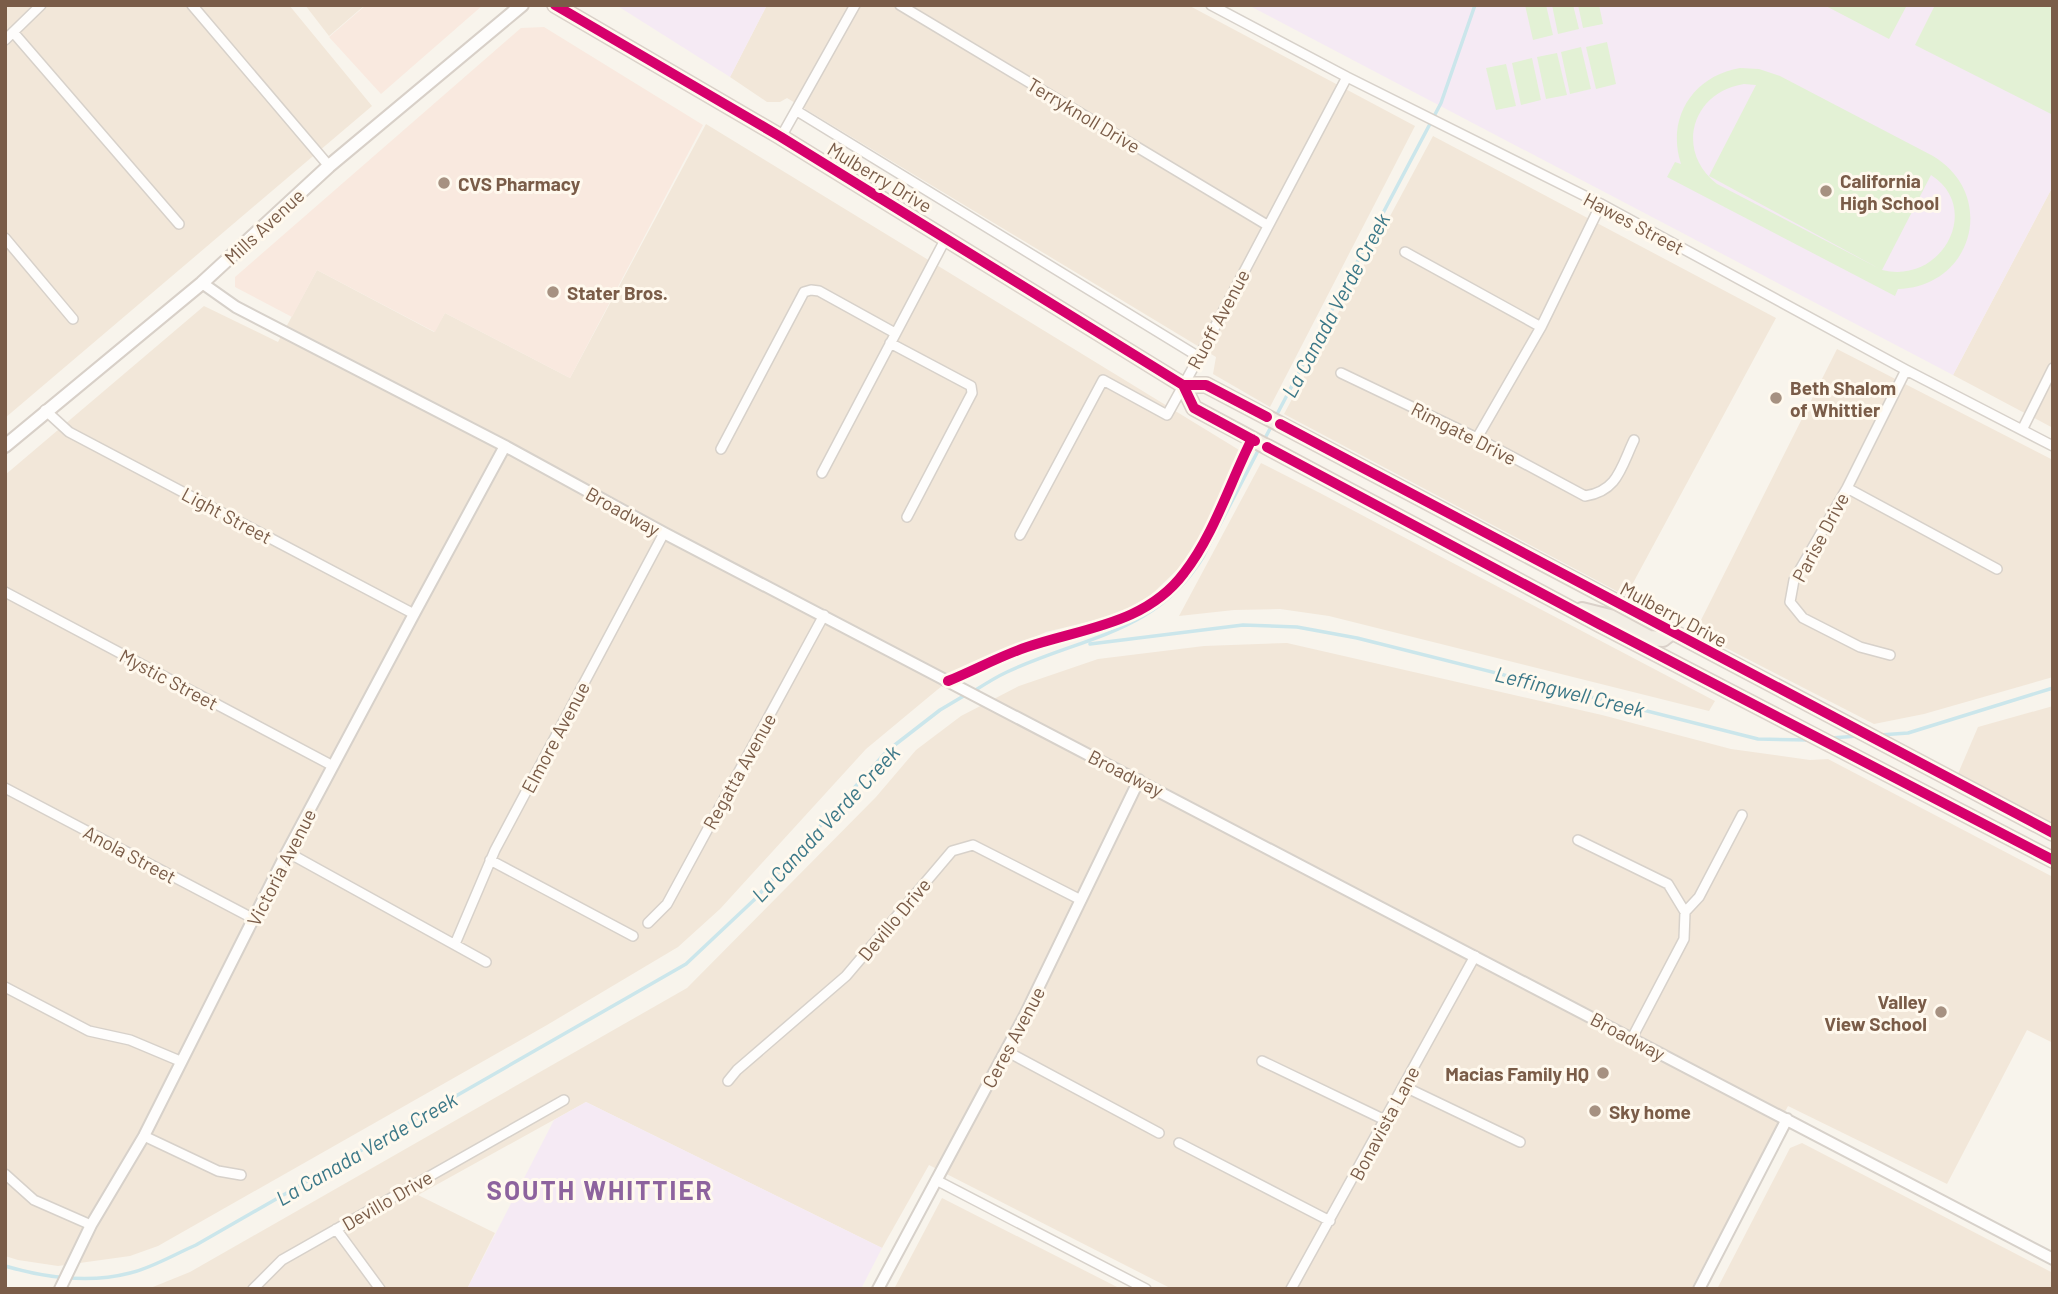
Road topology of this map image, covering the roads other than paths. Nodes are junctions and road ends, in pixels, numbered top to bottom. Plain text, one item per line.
1 (41, 5) edge
2 (192, 5) edge
3 (522, 5) edge
4 (555, 5) edge
5 (855, 5) edge
6 (900, 5) edge
7 (1212, 5) edge
8 (13, 32) junction
9 (5, 40) edge
10 (1347, 76) junction
11 (797, 111) junction
12 (781, 137) junction
13 (329, 166) junction
14 (1601, 204) junction
15 (179, 224) dead end
16 (1267, 226) junction
17 (5, 238) edge
18 (946, 238) junction
19 (1405, 252) dead end
20 (202, 283) junction
21 (73, 319) dead end
22 (1541, 327) junction
23 (895, 333) junction
24 (890, 343) junction
25 (1199, 357) junction
26 (2053, 368) edge
27 (1906, 370) junction
28 (1341, 373) dead end
29 (1183, 385) junction
30 (46, 410) junction
31 (2022, 430) junction
32 (1477, 438) junction
33 (1634, 440) dead end
34 (5, 446) edge
35 (505, 446) junction
36 (2053, 446) edge
37 (721, 449) dead end
38 (822, 472) dead end
39 (1847, 488) junction
40 (907, 517) dead end
41 (664, 533) junction
42 (1020, 535) dead end
43 (1997, 569) dead end
44 (5, 592) edge
45 (1567, 607) junction
46 (414, 614) junction
47 (824, 615) junction
48 (1672, 632) junction
49 (1890, 655) dead end
50 (334, 766) junction
51 (1139, 780) junction
52 (5, 788) edge
53 (1742, 815) dead end
54 (2053, 833) edge
55 (1578, 840) dead end
56 (287, 852) junction
57 (490, 860) junction
58 (2053, 860) edge
59 (1081, 900) junction
60 (1685, 912) junction
61 (254, 919) junction
62 (648, 923) dead end
63 (634, 936) dead end
64 (454, 944) junction
65 (1475, 956) junction
66 (486, 962) dead end
67 (5, 987) edge
68 (1632, 1038) junction
69 (1006, 1051) junction
70 (180, 1061) junction
71 (1262, 1061) dead end
72 (728, 1081) dead end
73 (1403, 1086) junction
74 (564, 1100) dead end
75 (1787, 1119) junction
76 (1385, 1120) junction
77 (1159, 1133) dead end
78 (144, 1136) junction
79 (1520, 1142) dead end
80 (1179, 1143) dead end
81 (5, 1174) edge
82 (241, 1175) dead end
83 (936, 1180) junction
84 (1331, 1221) junction
85 (91, 1225) junction
86 (336, 1229) junction
87 (2053, 1259) edge
88 (60, 1289) edge
89 (253, 1289) edge
90 (380, 1289) edge
91 (878, 1289) edge
92 (1146, 1289) edge
93 (1291, 1289) edge
94 (1699, 1289) edge

1 - 8 street
2 - 13 street
3 - 13 main road, Mills Avenue
4 - 12 main road, Mulberry Drive
5 - 11 street
6 - 16 street, Terryknoll Drive
7 - 10 street, Hawes Street
8 - 9 street
8 - 15 street
10 - 14 street, Hawes Street
10 - 16 street, Ruoff Avenue
11 - 12 street
11 - 25 street, Mulberry Drive
12 - 18 main road, Mulberry Drive
13 - 20 main road, Mills Avenue
14 - 22 street
14 - 27 street, Hawes Street
16 - 25 street, Ruoff Avenue
17 - 21 street
18 - 23 street
18 - 29 main road, Mulberry Drive
19 - 22 street
20 - 30 main road, Mills Avenue
20 - 35 street, Broadway
22 - 32 street
23 - 24 street
23 - 37 street
24 - 38 street
24 - 40 street
25 - 29 street, Ruoff Avenue
26 - 31 street
27 - 31 street, Hawes Street
27 - 39 street, Parise Drive
28 - 32 street, Rimgate Drive
29 - 42 street, Ruoff Avenue
29 - 45 main road, Mulberry Drive
29 - 48 main road, Mulberry Drive
30 - 34 main road, Mills Avenue
30 - 46 street, Light Street
31 - 36 street, Hawes Street
32 - 33 street, Rimgate Drive
35 - 41 street, Broadway
35 - 46 street, Victoria Avenue
39 - 43 street
39 - 49 street, Parise Drive
41 - 47 street, Broadway
41 - 57 street, Elmore Avenue
44 - 50 street, Mystic Street
45 - 48 main road
45 - 58 main road, Mulberry Drive
46 - 50 street, Victoria Avenue
47 - 51 street, Broadway
47 - 62 street, Regatta Avenue
48 - 54 main road, Mulberry Drive
50 - 56 street, Victoria Avenue
51 - 59 street, Ceres Avenue
51 - 65 street, Broadway
52 - 61 street, Anola Street
53 - 60 street
55 - 60 street
56 - 61 street, Victoria Avenue
56 - 64 street
57 - 63 street
57 - 64 street, Elmore Avenue
59 - 69 street, Ceres Avenue
59 - 72 street, Devillo Drive
60 - 68 street
61 - 70 street, Victoria Avenue
64 - 66 street
65 - 68 street, Broadway
65 - 73 street, Bonavista Lane
67 - 70 street
68 - 75 street, Broadway
69 - 77 street
69 - 83 street, Ceres Avenue
70 - 78 street, Victoria Avenue
71 - 76 street
73 - 76 street, Bonavista Lane
73 - 79 street
74 - 86 street, Devillo Drive
75 - 87 street, Broadway
75 - 94 street
76 - 84 street, Bonavista Lane
78 - 82 street
78 - 85 street, Victoria Avenue
80 - 84 street
81 - 85 street
83 - 91 street, Ceres Avenue
83 - 92 street
84 - 93 street, Bonavista Lane
85 - 88 street, Victoria Avenue
86 - 89 street, Devillo Drive
86 - 90 street

